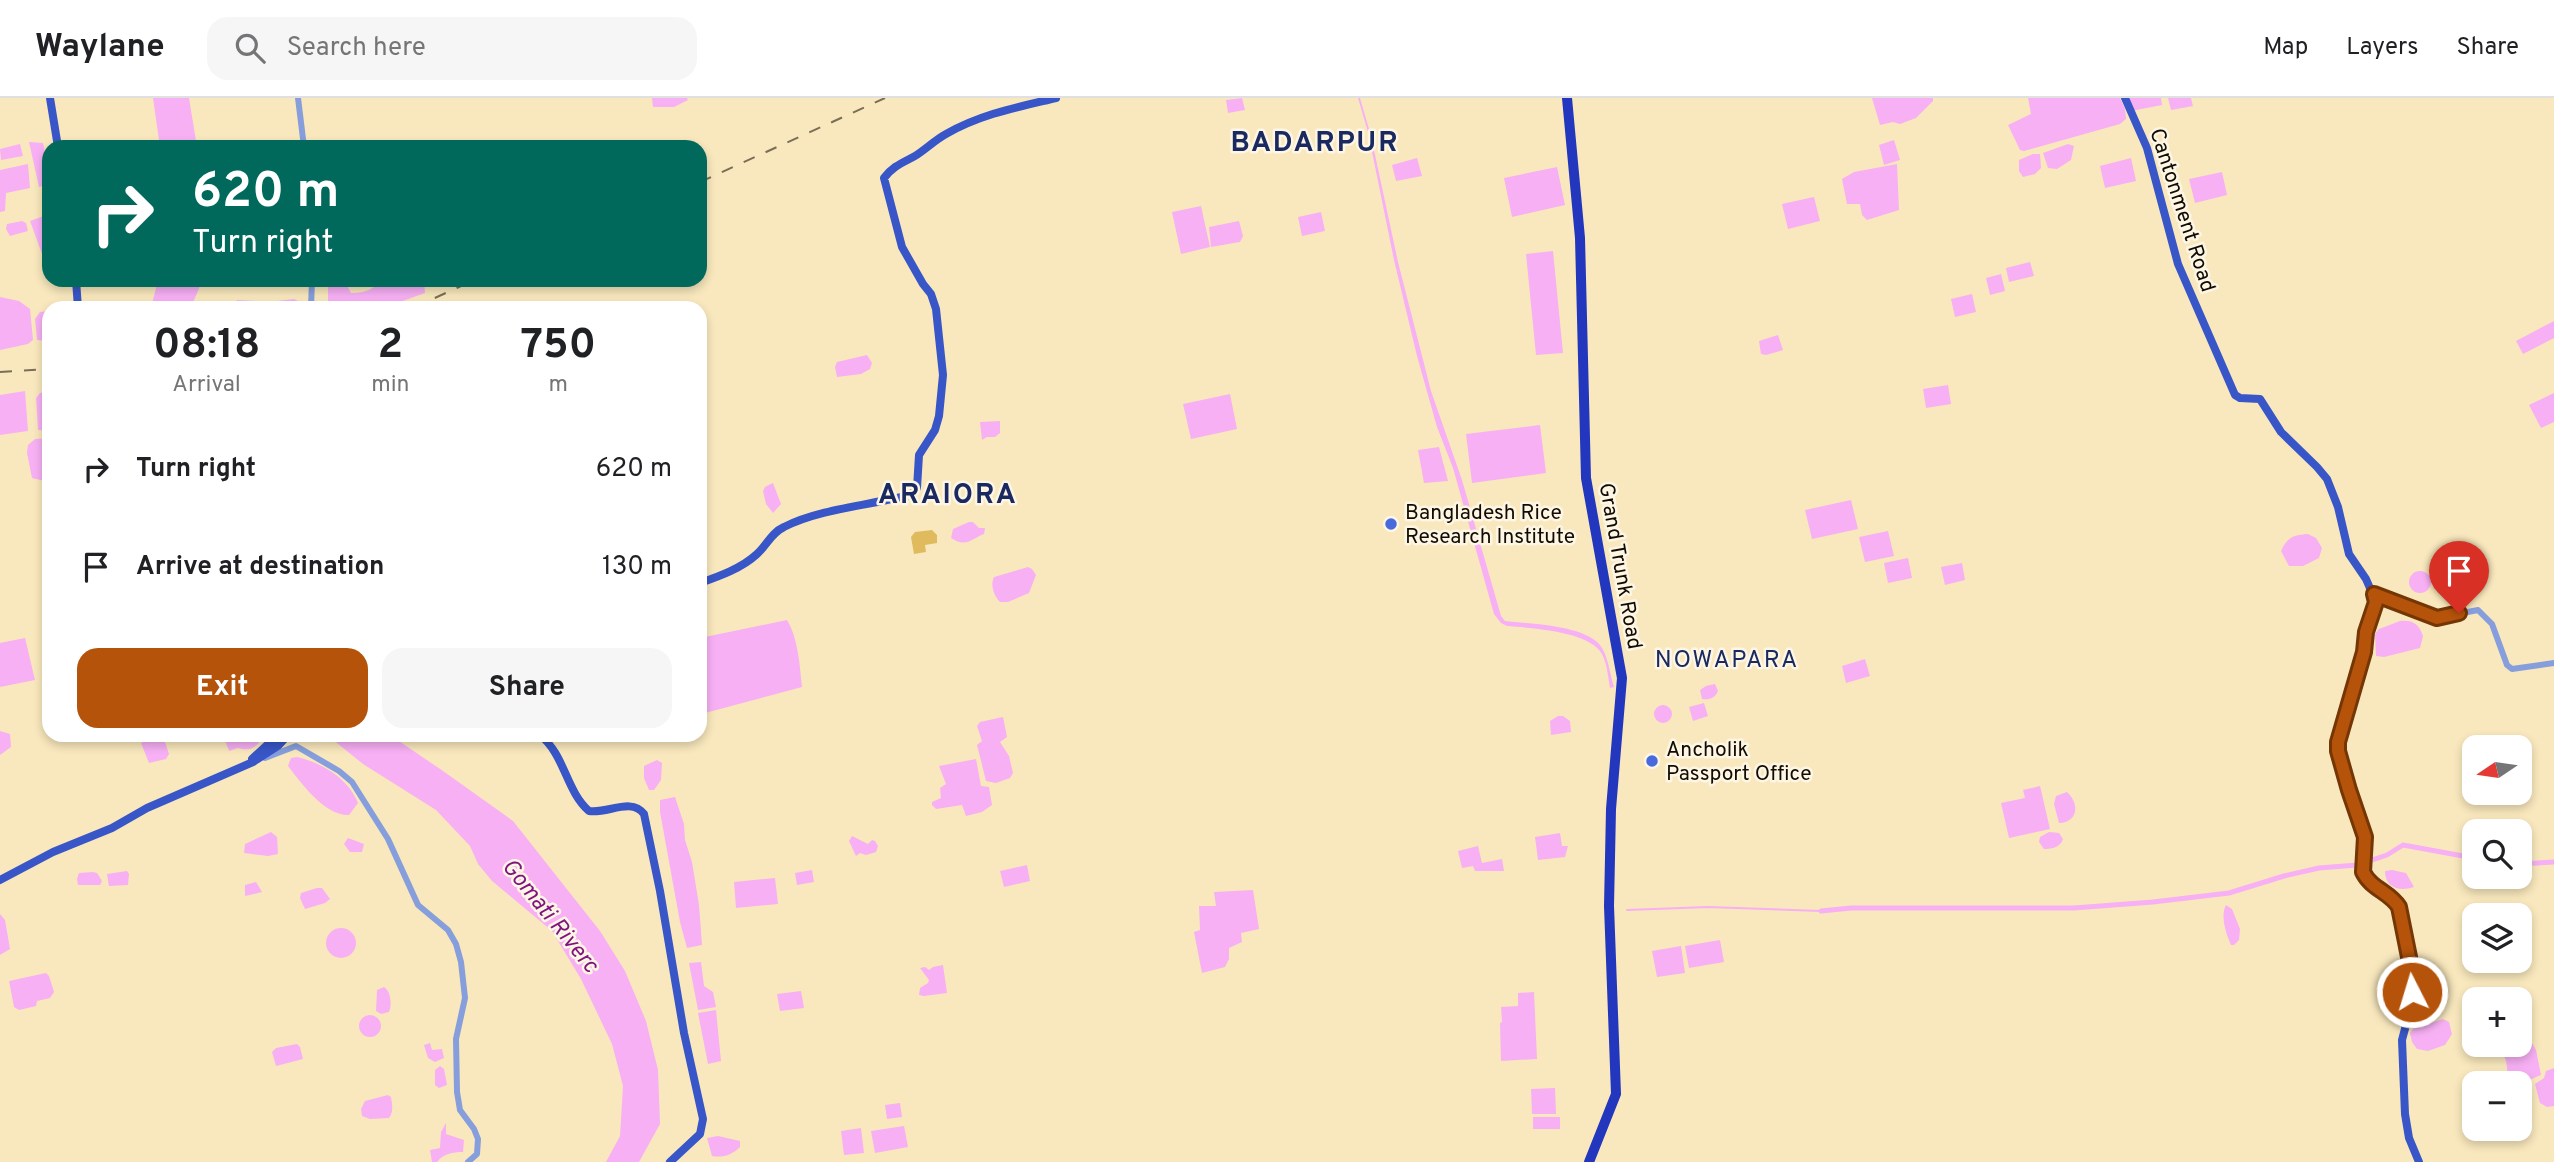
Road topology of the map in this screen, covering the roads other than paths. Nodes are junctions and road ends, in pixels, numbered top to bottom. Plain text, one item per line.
1 (50, 98) edge
2 (298, 98) edge
3 (1056, 98) edge
4 (1568, 98) edge
5 (2124, 98) edge
6 (57, 140) edge
7 (303, 140) edge
8 (1573, 158) junction
9 (707, 580) edge
10 (2374, 594) junction
11 (2554, 663) edge
12 (269, 742) edge
13 (281, 742) edge
14 (548, 742) edge
15 (253, 762) junction
16 (0, 880) edge
17 (468, 1162) edge
18 (670, 1162) edge
19 (1589, 1162) edge
20 (2419, 1162) edge

1 - 6 main road
2 - 7 street
3 - 9 main road
4 - 8 street
4 - 8 highway, Grand Trunk Road
5 - 10 main road, Cantonment Road
8 - 19 highway, Grand Trunk Road
10 - 11 street
10 - 20 main road
12 - 15 main road
13 - 15 main road
14 - 18 main road
15 - 16 main road
15 - 17 street

